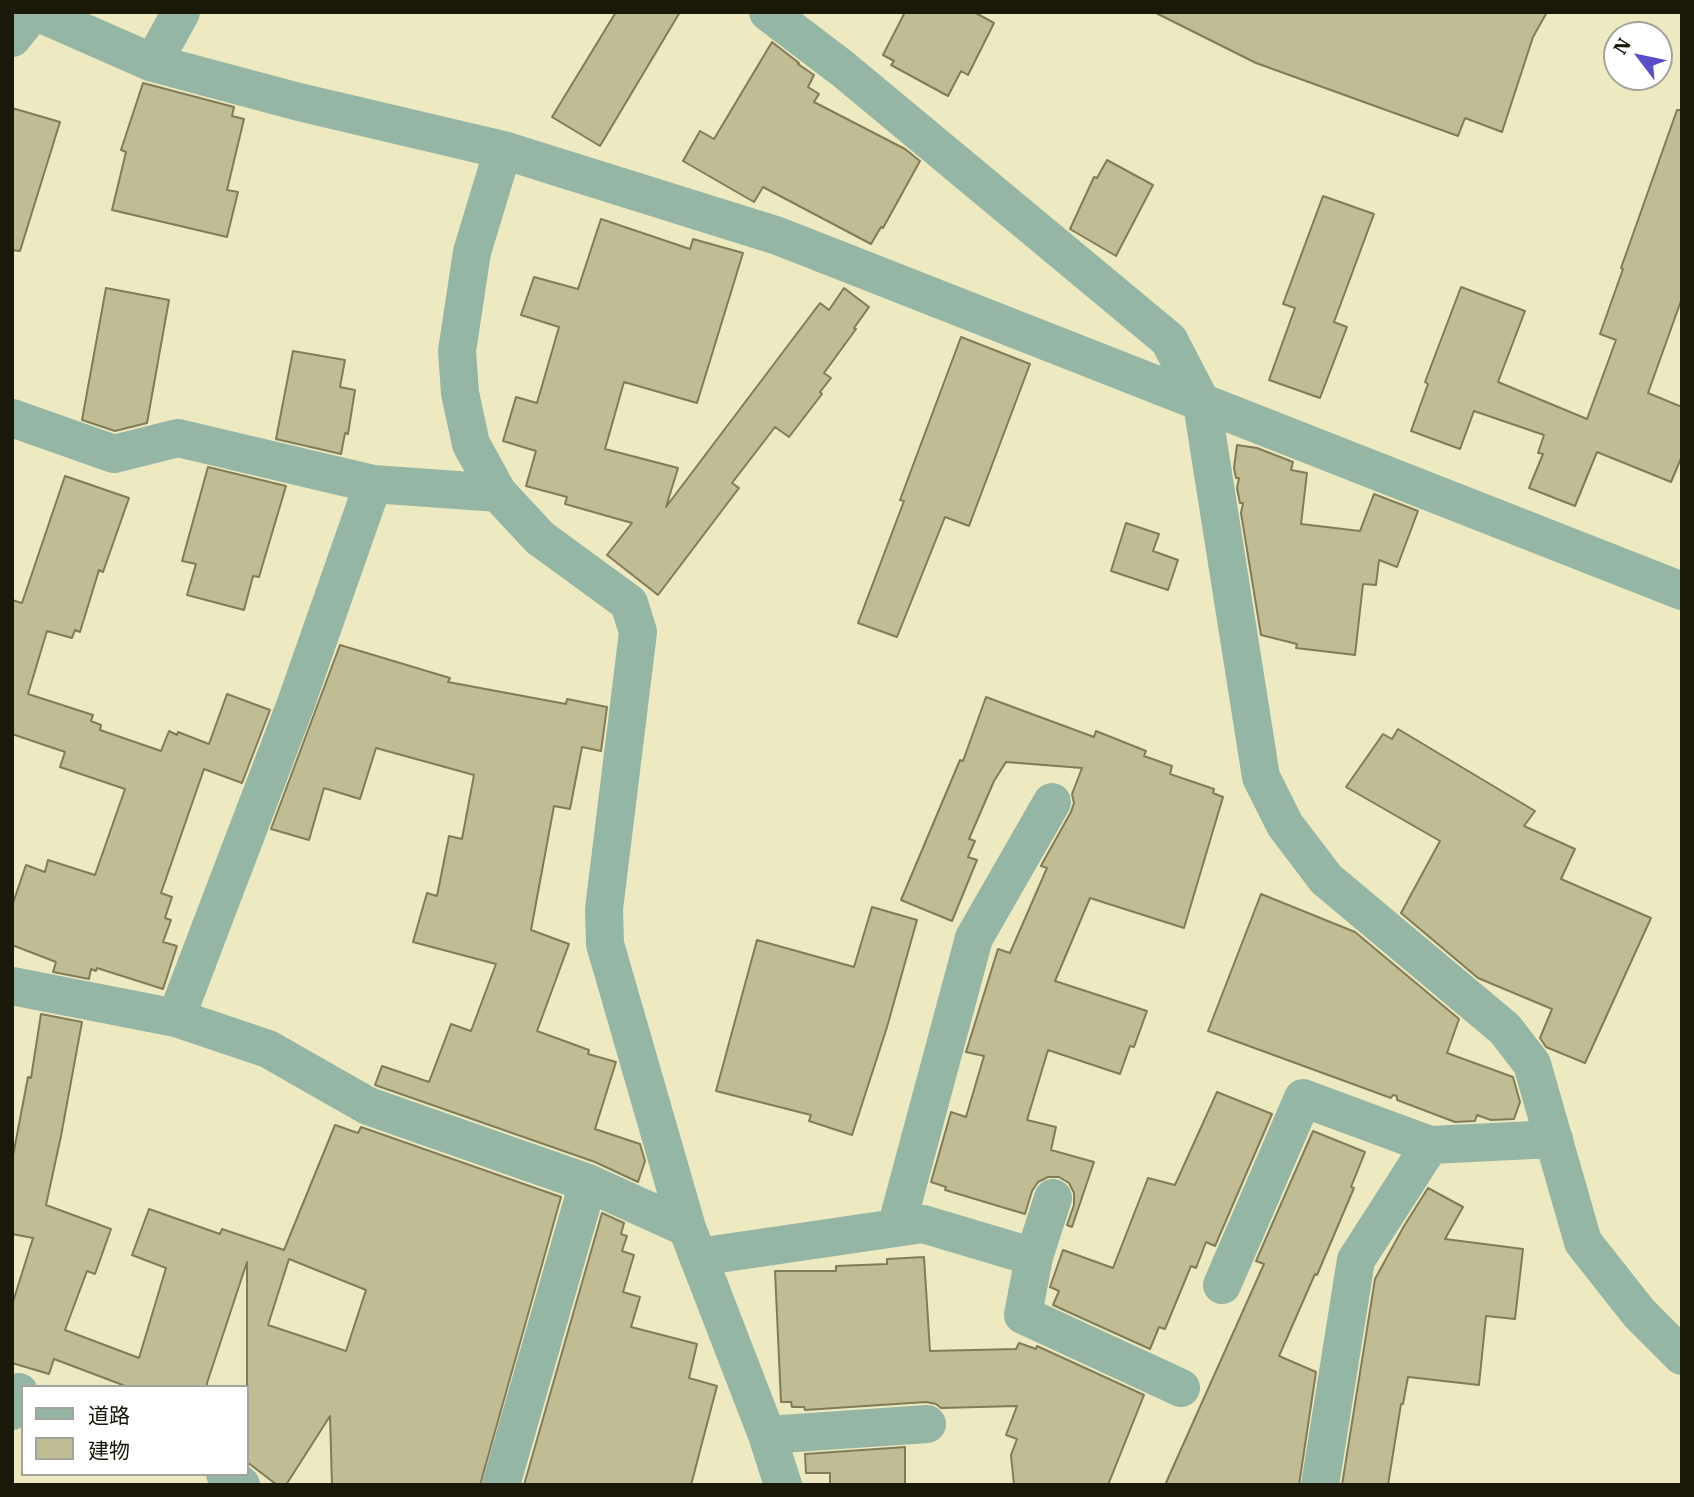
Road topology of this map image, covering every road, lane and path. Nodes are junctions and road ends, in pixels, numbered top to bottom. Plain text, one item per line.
1 (35, 12) edge
2 (181, 12) edge
3 (768, 12) edge
4 (12, 38) edge
5 (153, 63) junction
6 (503, 150) junction
7 (1202, 404) junction
8 (12, 418) edge
9 (373, 484) junction
10 (498, 493) junction
11 (1682, 591) edge
12 (1052, 802) dead end
13 (12, 986) edge
14 (176, 1018) junction
15 (1554, 1139) junction
16 (1430, 1144) junction
17 (588, 1183) junction
18 (1053, 1198) dead end
19 (896, 1228) junction
20 (693, 1242) junction
21 (1034, 1257) junction
22 (1222, 1285) dead end
23 (1682, 1356) edge
24 (1181, 1388) dead end
25 (928, 1424) dead end
26 (767, 1436) junction
27 (501, 1485) edge
28 (783, 1485) edge
29 (1320, 1485) edge

1 - 4 street
1 - 5 street
2 - 5 street
3 - 7 street
5 - 6 street
6 - 7 street
6 - 10 street
7 - 11 street
7 - 15 street
8 - 9 street
9 - 10 street
9 - 14 street
10 - 20 street
12 - 19 street
13 - 14 street
14 - 17 street
15 - 16 street
15 - 23 street
16 - 22 street
16 - 29 street
17 - 20 street
17 - 27 street
18 - 21 street
19 - 20 street
19 - 21 street
20 - 26 street
21 - 24 street
25 - 26 street
26 - 28 street

